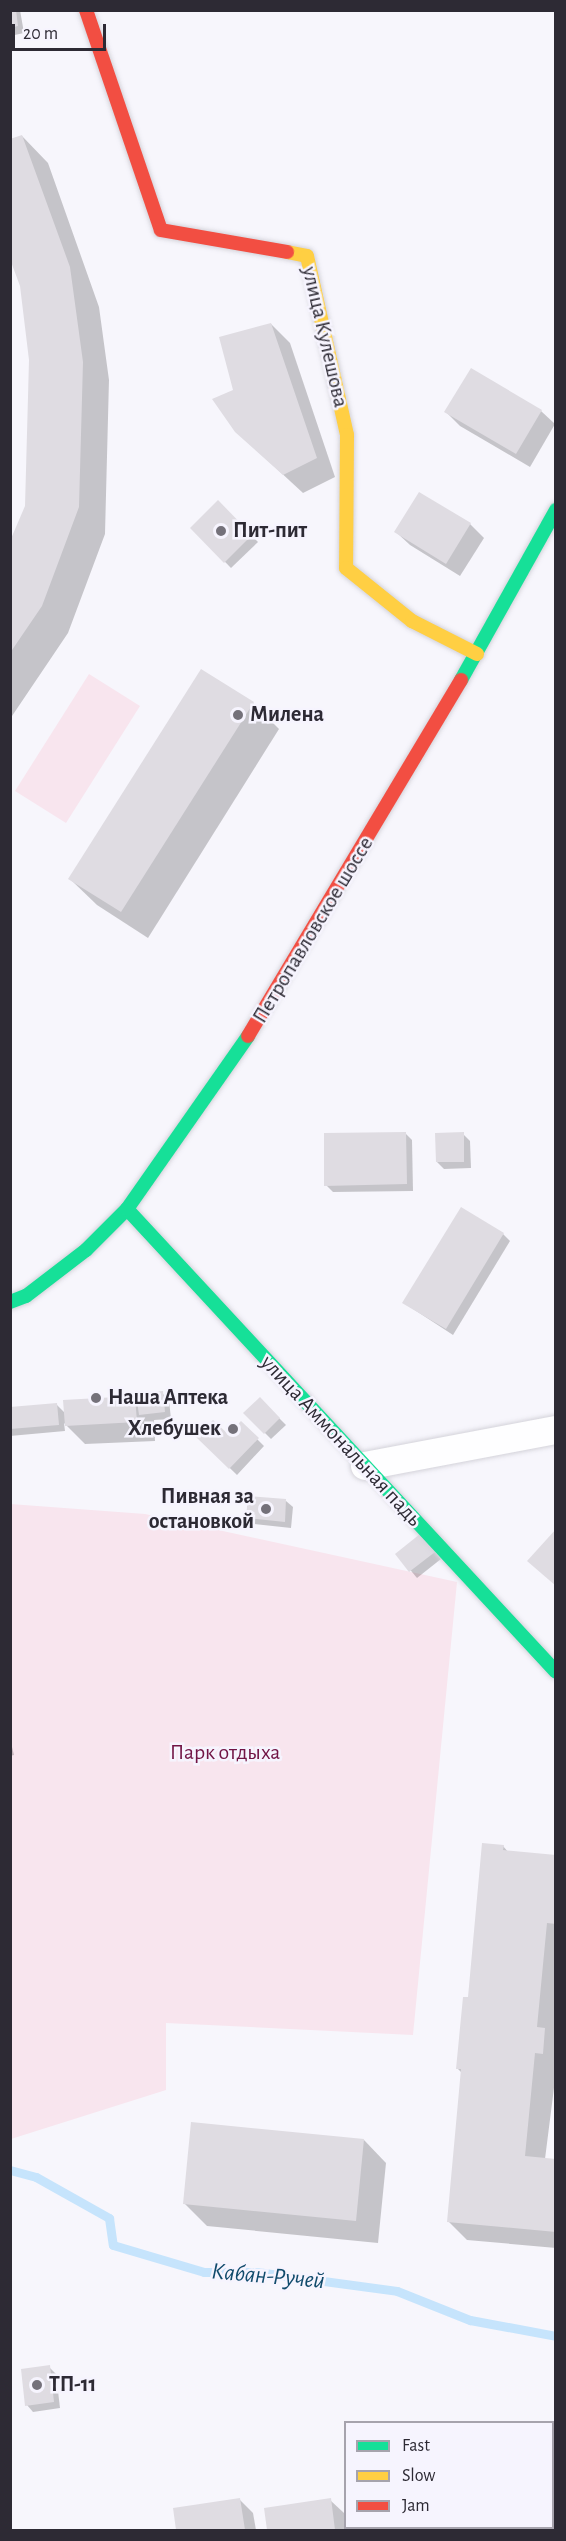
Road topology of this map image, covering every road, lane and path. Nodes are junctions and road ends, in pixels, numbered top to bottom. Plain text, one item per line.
1 (86, 10) edge
2 (555, 510) edge
3 (477, 654) junction
4 (127, 1209) junction
5 (10, 1302) edge
6 (555, 1430) edge
7 (365, 1466) junction
8 (555, 1672) edge

1 - 3 street, улица Кулешова
2 - 3 street, Петропавловское шоссе
3 - 4 street, Петропавловское шоссе
4 - 5 street, Петропавловское шоссе
4 - 7 street, улица Аммональная падь
6 - 7 street
7 - 8 street, улица Аммональная падь

